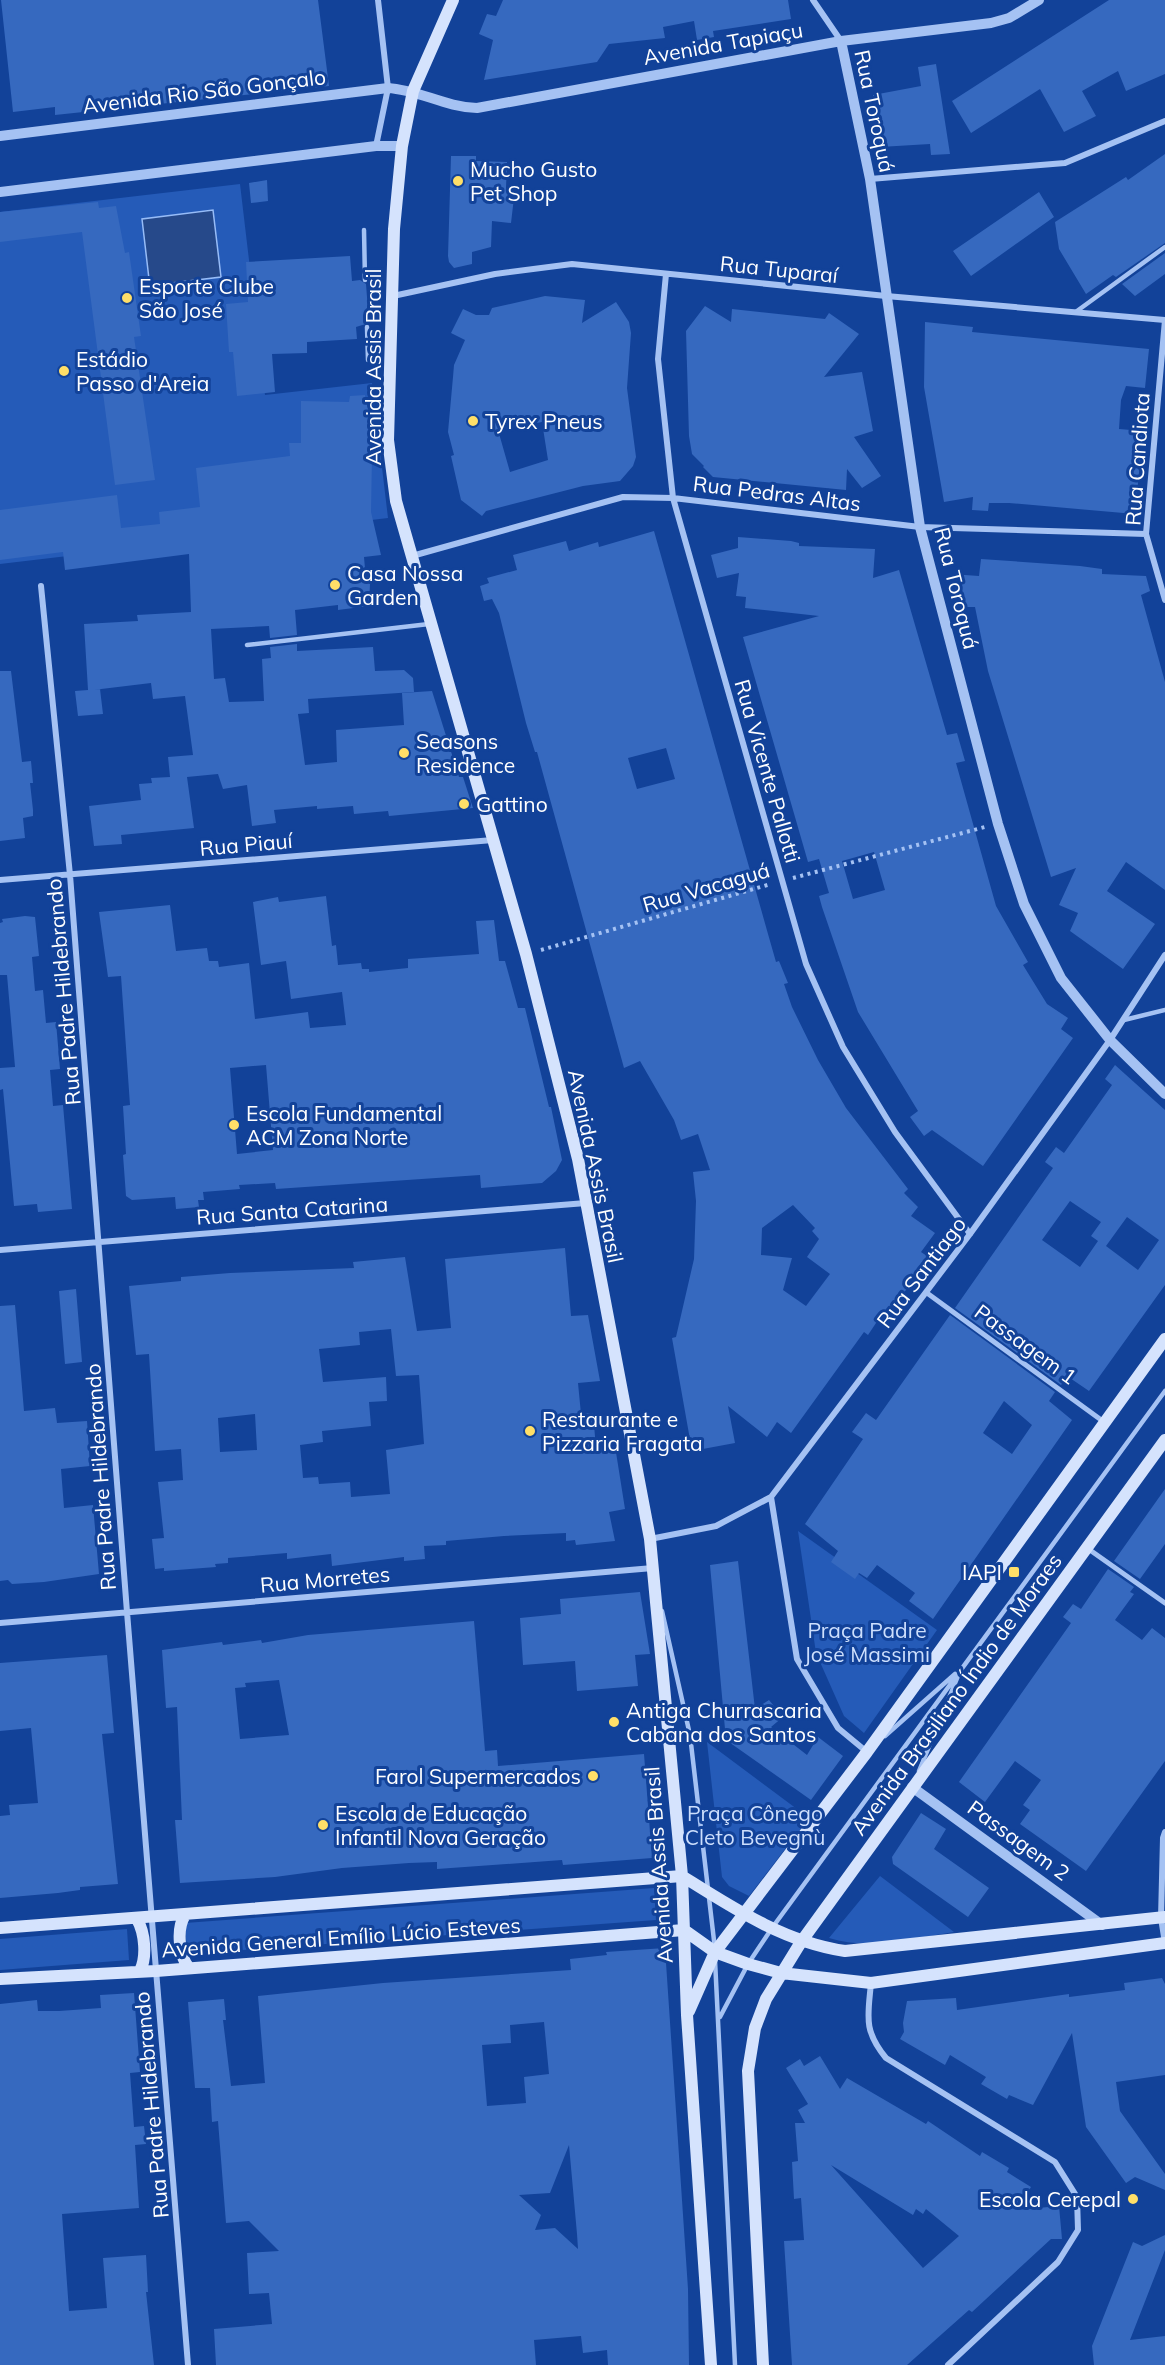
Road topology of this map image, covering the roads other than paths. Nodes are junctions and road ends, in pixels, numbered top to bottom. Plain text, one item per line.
1 (378, 0) edge
2 (453, 0) edge
3 (813, 0) edge
4 (1039, 0) edge
5 (841, 41) junction
6 (388, 88) junction
7 (413, 92) junction
8 (1165, 121) edge
9 (0, 136) edge
10 (376, 146) junction
11 (402, 146) junction
12 (870, 179) junction
13 (0, 192) edge
14 (364, 230) dead end
15 (1165, 247) edge
16 (666, 274) junction
17 (365, 280) dead end
18 (392, 296) junction
19 (886, 296) junction
20 (1077, 311) junction
21 (1165, 320) edge
22 (367, 327) dead end
23 (368, 360) dead end
24 (673, 498) junction
25 (920, 527) junction
26 (1146, 534) junction
27 (411, 556) junction
28 (42, 586) dead end
29 (1165, 600) edge
30 (431, 624) junction
31 (247, 645) dead end
32 (495, 840) junction
33 (70, 874) junction
34 (0, 880) edge
35 (1165, 956) edge
36 (1165, 1010) edge
37 (1122, 1020) junction
38 (1110, 1040) junction
39 (1165, 1094) edge
40 (586, 1203) junction
41 (970, 1234) junction
42 (99, 1242) junction
43 (0, 1250) edge
44 (927, 1293) junction
45 (1165, 1339) edge
46 (1165, 1390) edge
47 (1105, 1423) junction
48 (1165, 1440) edge
49 (771, 1497) junction
50 (650, 1539) junction
51 (1086, 1547) junction
52 (653, 1568) junction
53 (1165, 1603) edge
54 (127, 1612) junction
55 (0, 1623) edge
56 (961, 1668) junction
57 (867, 1752) junction
58 (912, 1787) junction
59 (1165, 1832) edge
60 (682, 1876) junction
61 (710, 1894) junction
62 (745, 1914) junction
63 (185, 1915) junction
64 (152, 1918) junction
65 (1163, 1918) edge
66 (137, 1919) junction
67 (1102, 1925) junction
68 (0, 1928) edge
69 (772, 1928) junction
70 (684, 1930) junction
71 (801, 1942) junction
72 (1165, 1943) edge
73 (715, 1952) junction
74 (748, 1964) junction
75 (189, 1968) junction
76 (140, 1971) junction
77 (156, 1971) junction
78 (781, 1973) junction
79 (0, 1979) edge
80 (871, 1983) junction
81 (687, 2015) junction
82 (718, 2019) junction
83 (189, 2365) edge
84 (711, 2365) edge
85 (735, 2365) edge
86 (763, 2365) edge
87 (948, 2365) edge

1 - 6 street
2 - 7 main road, Avenida Assis Brasil
3 - 5 street
4 - 5 street, Avenida Tapiaçu
5 - 7 street, Avenida Tapiaçu
5 - 12 street, Rua Toroquá
6 - 7 street, Avenida Rio São Gonçalo
6 - 9 street, Avenida Rio São Gonçalo
6 - 10 street
7 - 11 main road, Avenida Assis Brasil
8 - 12 street
10 - 11 street
10 - 13 street
11 - 18 main road, Avenida Assis Brasil
12 - 19 street, Rua Toroquá
14 - 17 lane
15 - 20 lane
16 - 18 street, Rua Tuparaí
16 - 19 street, Rua Tuparaí
16 - 24 street, Rua Vicente Pallotti
18 - 27 main road, Avenida Assis Brasil
19 - 20 street, Rua Tuparaí
19 - 25 street, Rua Toroquá
20 - 21 street, Rua Tuparaí
21 - 26 street, Rua Candiota
22 - 23 lane
24 - 25 street, Rua Pedras Altas
24 - 27 street, Rua Pedras Altas
24 - 41 street, Rua Vicente Pallotti
25 - 26 street, Rua Pedras Altas
25 - 38 street, Rua Toroquá
26 - 29 street, Rua Candiota
27 - 30 main road, Avenida Assis Brasil
28 - 33 street, Rua Padre Hildebrando
30 - 31 lane
30 - 32 main road, Avenida Assis Brasil
32 - 33 street, Rua Piauí
32 - 40 main road, Avenida Assis Brasil
33 - 34 street, Rua Piauí
33 - 42 street, Rua Padre Hildebrando
35 - 37 street, Rua Santiago
36 - 37 lane
37 - 38 street, Rua Santiago
38 - 39 street, Rua Toroquá
38 - 41 street, Rua Santiago
40 - 42 street, Rua Santa Catarina
40 - 50 main road, Avenida Assis Brasil
41 - 44 street, Rua Santiago
42 - 43 street, Rua Santa Catarina
42 - 54 street, Rua Padre Hildebrando
44 - 47 street, Passagem 1
44 - 49 street, Rua Santiago
45 - 47 main road, Avenida Brasiliano Índio de Moraes
46 - 56 lane
47 - 57 main road, Avenida Brasiliano Índio de Moraes
48 - 51 main road, Avenida Brasiliano Índio de Moraes
49 - 50 street, Rua Santiago
49 - 57 street
50 - 52 main road, Avenida Assis Brasil
51 - 53 street
51 - 58 main road, Avenida Brasiliano Índio de Moraes
52 - 54 street, Rua Morretes
52 - 60 main road, Avenida Assis Brasil
52 - 61 lane
54 - 55 street, Rua Morretes
54 - 64 street, Rua Padre Hildebrando
56 - 57 lane
56 - 58 lane
56 - 69 lane
57 - 62 main road, Avenida Brasiliano Índio de Moraes
58 - 67 street, Passagem 2
58 - 71 main road, Avenida Brasiliano Índio de Moraes
59 - 65 street
60 - 61 main road
60 - 63 main road, Avenida General Emílio Lúcio Esteves
60 - 70 main road, Avenida Assis Brasil
61 - 62 main road
61 - 73 lane
62 - 69 main road
62 - 73 main road, Avenida Brasiliano Índio de Moraes
63 - 64 main road, Avenida General Emílio Lúcio Esteves
63 - 75 main road
64 - 66 main road, Avenida General Emílio Lúcio Esteves
64 - 77 street, Rua Padre Hildebrando
65 - 67 main road
65 - 72 street
66 - 68 main road, Avenida General Emílio Lúcio Esteves
66 - 76 main road
67 - 71 main road
69 - 71 main road
69 - 74 lane
70 - 73 main road
70 - 75 main road, Avenida General Emílio Lúcio Esteves
70 - 81 main road, Avenida Assis Brasil
71 - 78 main road, Avenida Brasiliano Índio de Moraes
72 - 80 main road
73 - 74 main road
73 - 81 main road, Avenida Brasiliano Índio de Moraes
73 - 82 lane
74 - 78 main road
74 - 82 lane
75 - 77 main road, Avenida General Emílio Lúcio Esteves
76 - 77 main road, Avenida General Emílio Lúcio Esteves
76 - 79 main road, Avenida General Emílio Lúcio Esteves
77 - 83 street, Rua Padre Hildebrando
78 - 80 main road
78 - 86 main road
80 - 87 street
81 - 84 main road, Avenida Assis Brasil
82 - 85 lane

